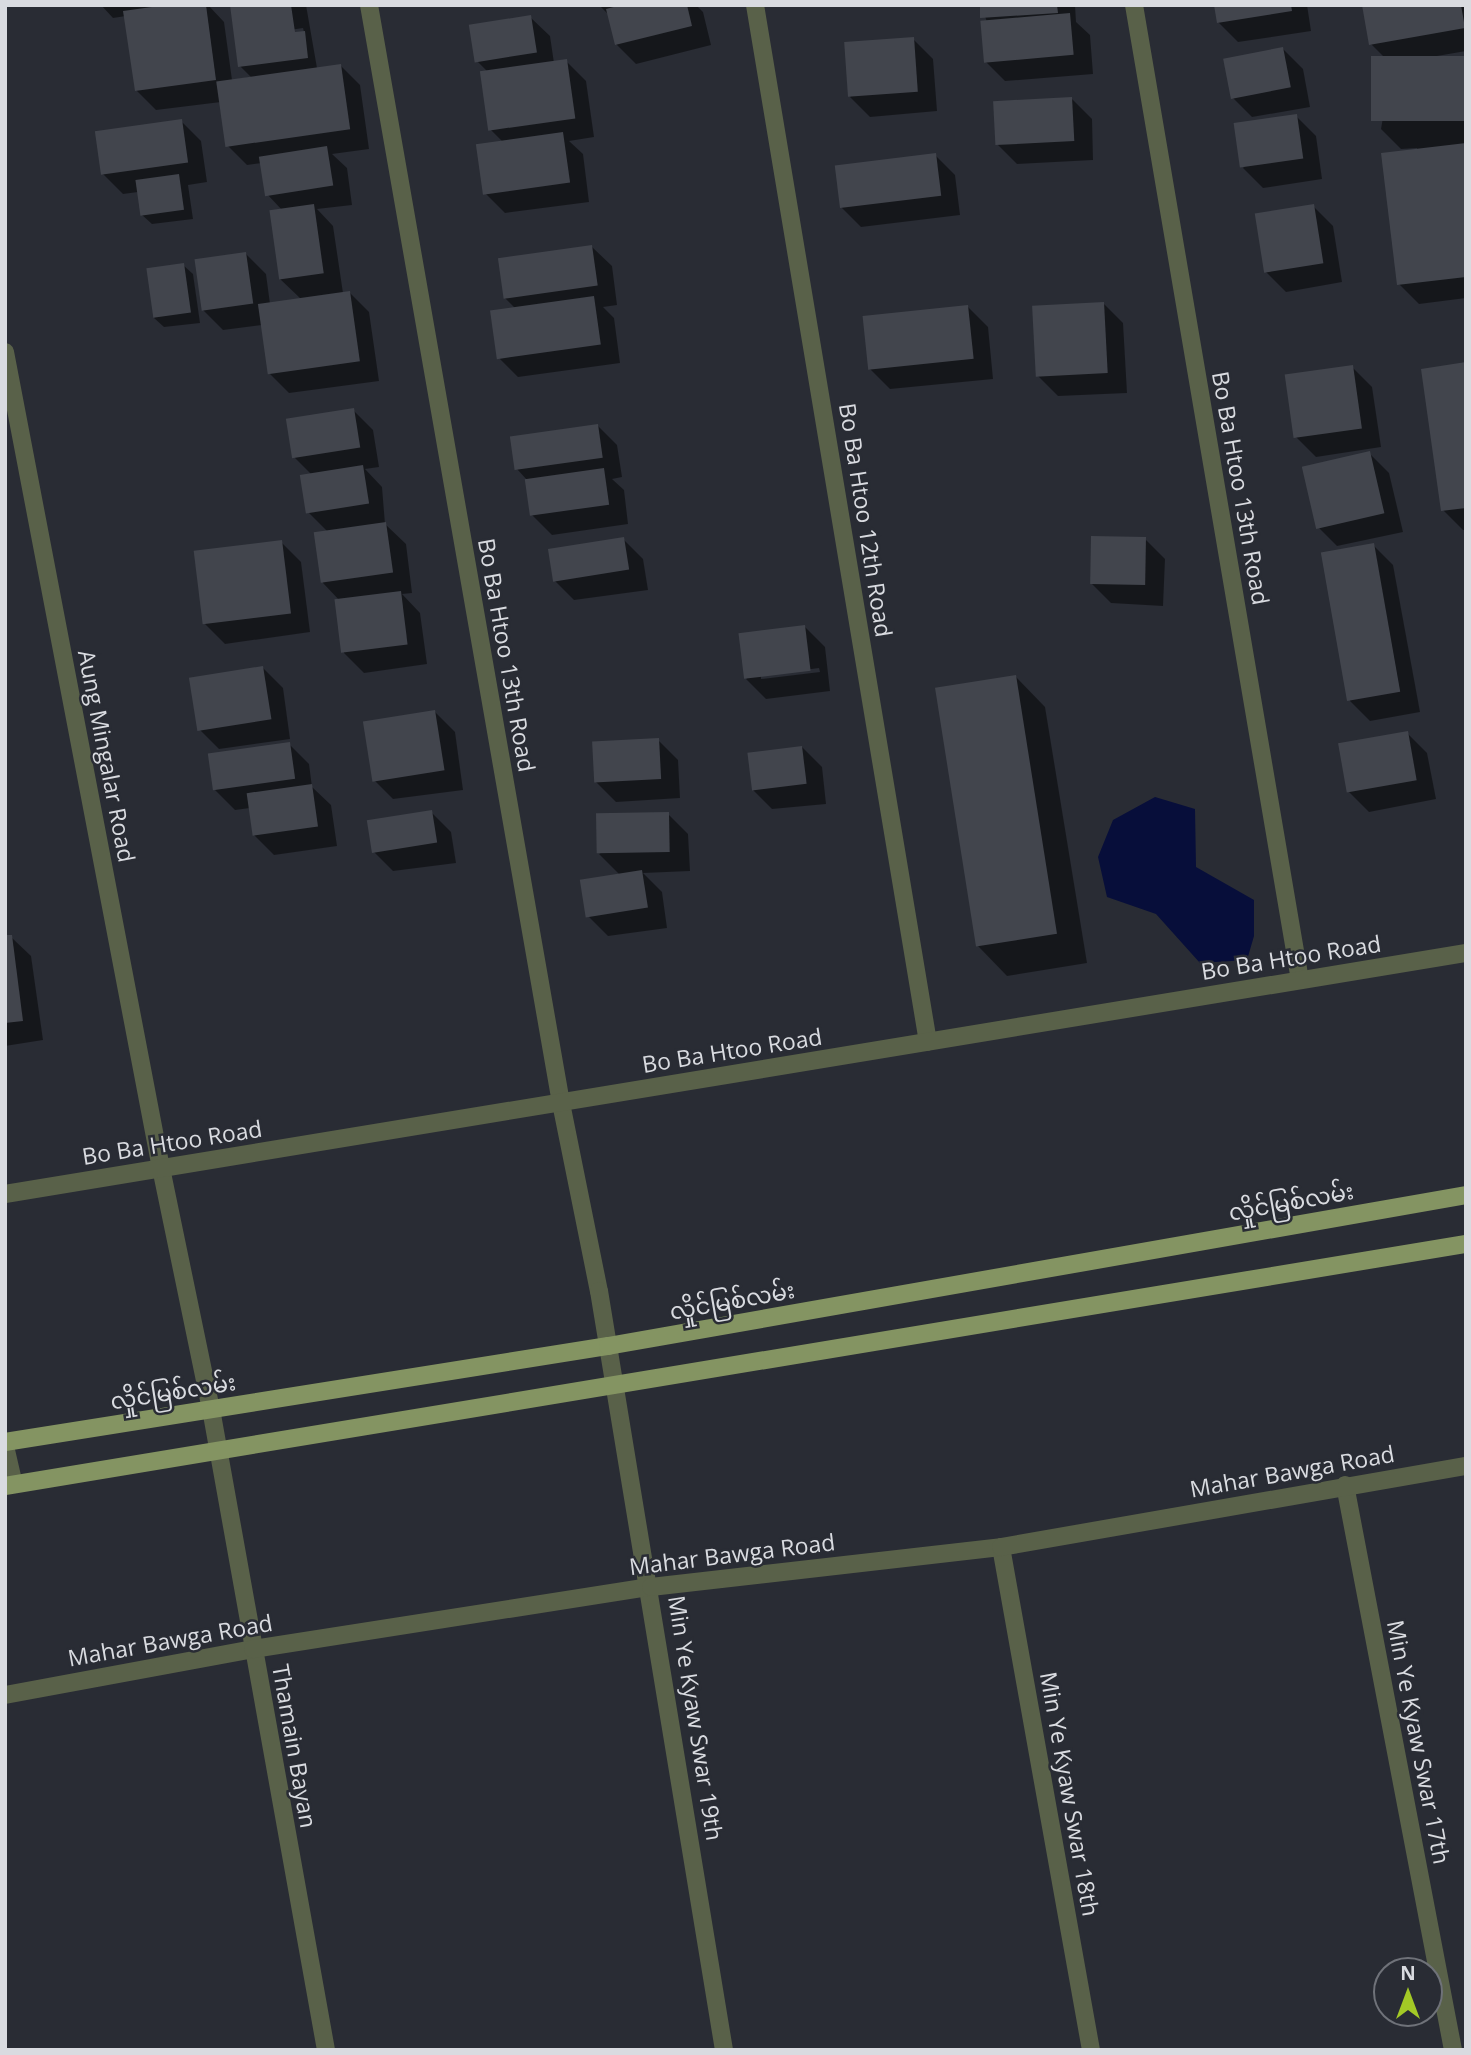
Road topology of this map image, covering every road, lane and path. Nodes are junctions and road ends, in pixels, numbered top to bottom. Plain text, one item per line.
1 (369, 5) edge
2 (755, 5) edge
3 (1134, 5) edge
4 (5, 352) edge
5 (1466, 953) edge
6 (1300, 980) junction
7 (928, 1042) junction
8 (561, 1103) junction
9 (161, 1168) junction
10 (5, 1194) edge
11 (1466, 1195) edge
12 (1466, 1244) edge
13 (602, 1311) joint
14 (608, 1346) junction
15 (615, 1384) junction
16 (211, 1409) junction
17 (5, 1444) edge
18 (217, 1451) junction
19 (1466, 1466) edge
20 (9, 1485) edge
21 (1345, 1485) junction
22 (1001, 1547) junction
23 (651, 1587) junction
24 (253, 1649) junction
25 (5, 1695) edge
26 (326, 2050) edge
27 (724, 2050) edge
28 (1091, 2050) edge
29 (1453, 2050) edge

1 - 8 street, Bo Ba Htoo 13th Road
2 - 7 street, Bo Ba Htoo 12th Road
3 - 6 street, Bo Ba Htoo 13th Road
4 - 9 street, Aung Mingalar Road
5 - 6 street, Bo Ba Htoo Road
6 - 7 street, Bo Ba Htoo Road
7 - 8 street, Bo Ba Htoo Road
8 - 9 street, Bo Ba Htoo Road
8 - 13 street, Bo Ba Htoo 13th Road
9 - 10 street, Bo Ba Htoo Road
9 - 16 street, Aung Mingalar Road
11 - 14 main road, လှိုင်မြစ်လမ်း
12 - 15 main road
13 - 14 street, Min Ye Kyaw Swar 19th
14 - 15 street, Min Ye Kyaw Swar 19th
14 - 16 main road, လှိုင်မြစ်လမ်း
15 - 18 main road
15 - 23 street, Min Ye Kyaw Swar 19th
16 - 17 main road, လှိုင်မြစ်လမ်း
16 - 18 street, Thamain Bayan
17 - 20 street
18 - 20 main road
18 - 24 street, Thamain Bayan
19 - 21 street, Mahar Bawga Road
21 - 22 street, Mahar Bawga Road
21 - 29 street, Min Ye Kyaw Swar 17th
22 - 23 street, Mahar Bawga Road
22 - 28 street, Min Ye Kyaw Swar 18th
23 - 24 street, Mahar Bawga Road
23 - 27 street, Min Ye Kyaw Swar 19th
24 - 25 street, Mahar Bawga Road
24 - 26 street, Thamain Bayan

